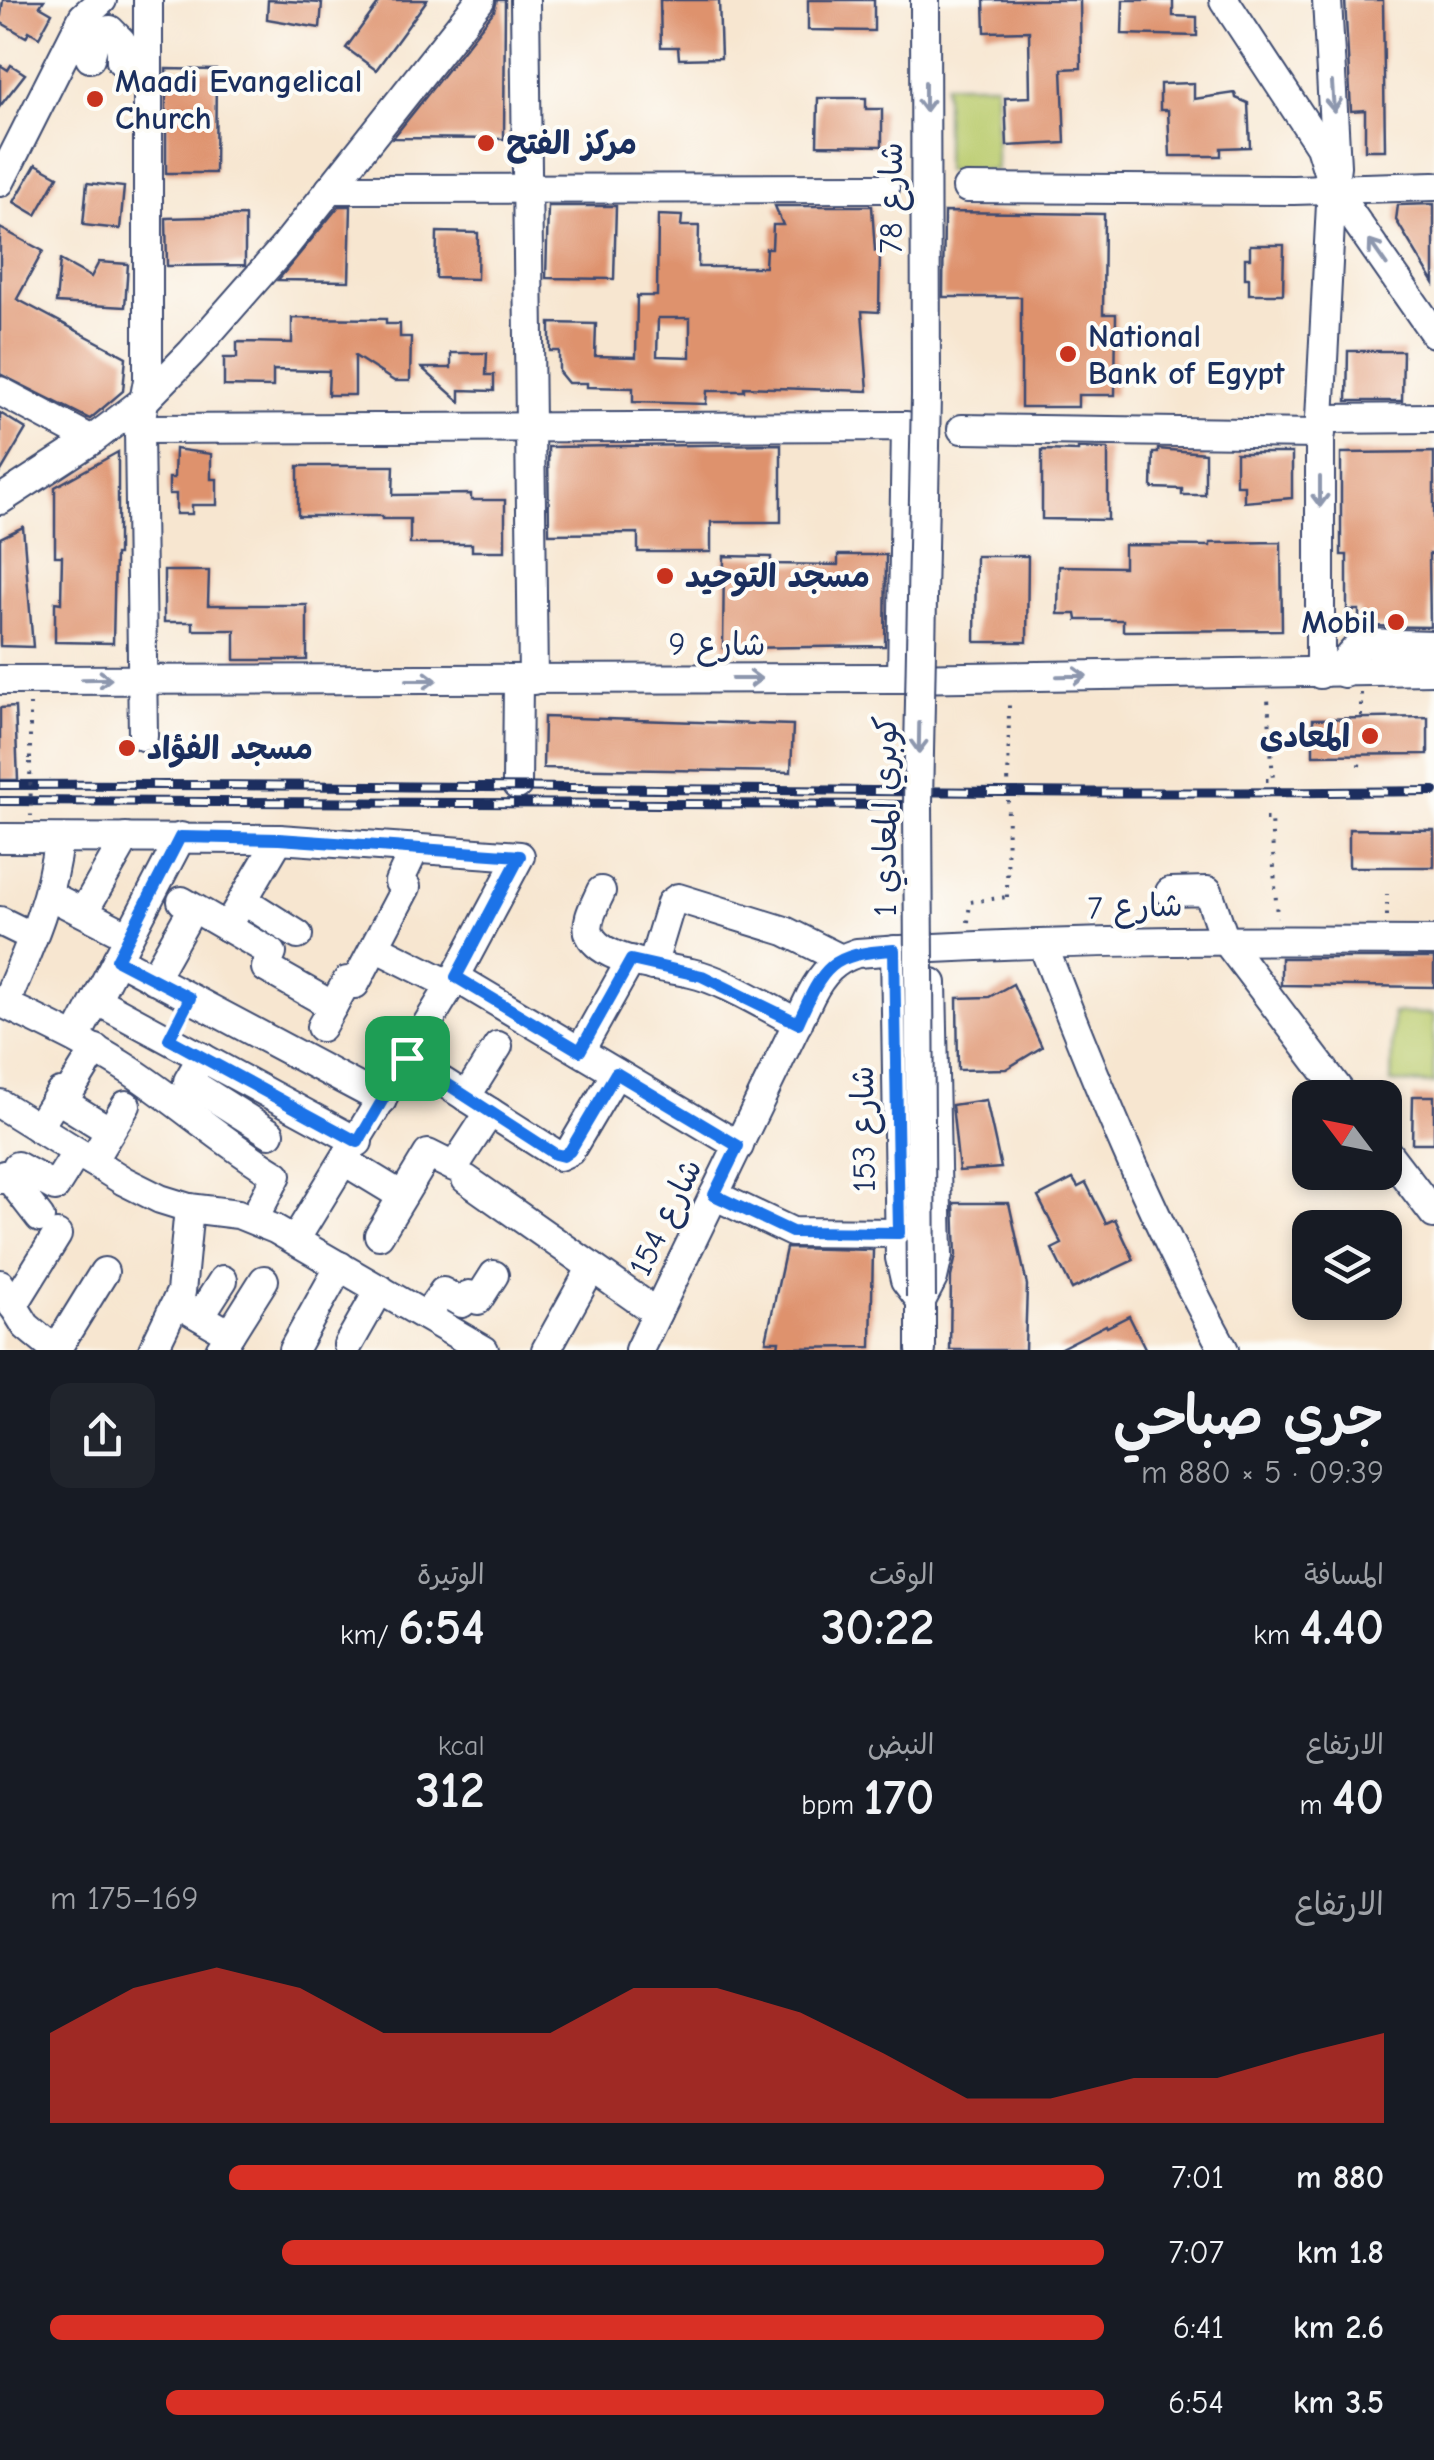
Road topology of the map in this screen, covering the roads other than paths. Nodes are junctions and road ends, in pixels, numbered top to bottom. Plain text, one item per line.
1 (112, 0) edge
2 (148, 0) edge
3 (480, 0) edge
4 (524, 0) edge
5 (925, 0) edge
6 (1224, 0) edge
7 (1327, 0) edge
8 (88, 6) edge
9 (110, 30) junction
10 (90, 58) dead end
11 (121, 61) dead end
12 (0, 182) edge
13 (1434, 186) edge
14 (527, 188) junction
15 (885, 188) dead end
16 (966, 188) dead end
17 (1333, 188) junction
18 (330, 189) junction
19 (1434, 333) edge
20 (0, 391) edge
21 (926, 396) joint
22 (146, 399) junction
23 (1434, 418) edge
24 (1320, 426) junction
25 (139, 429) junction
26 (529, 429) junction
27 (962, 429) dead end
28 (92, 440) junction
29 (0, 500) edge
30 (1434, 645) edge
31 (1434, 670) edge
32 (1332, 674) junction
33 (142, 678) junction
34 (902, 678) junction
35 (0, 680) edge
36 (526, 680) junction
37 (143, 736) dead end
38 (517, 785) dead end
39 (180, 837) junction
40 (0, 838) edge
41 (126, 838) junction
42 (279, 839) junction
43 (58, 840) junction
44 (415, 848) junction
45 (601, 891) dead end
46 (1170, 892) dead end
47 (49, 895) junction
48 (243, 900) junction
49 (84, 910) junction
50 (0, 922) edge
51 (227, 927) junction
52 (298, 934) dead end
53 (33, 937) junction
54 (1224, 938) junction
55 (1434, 941) edge
56 (1043, 945) junction
57 (374, 946) junction
58 (123, 948) junction
59 (932, 949) junction
60 (894, 950) junction
61 (841, 958) junction
62 (642, 963) junction
63 (154, 979) junction
64 (453, 981) junction
65 (190, 998) junction
66 (96, 1000) junction
67 (2, 1003) edge
68 (798, 1023) junction
69 (169, 1039) junction
70 (86, 1044) junction
71 (498, 1046) dead end
72 (580, 1051) junction
73 (202, 1057) junction
74 (407, 1058) junction
75 (616, 1073) junction
76 (1331, 1080) edge
77 (382, 1100) junction
78 (0, 1104) edge
79 (66, 1104) dead end
80 (478, 1104) junction
81 (126, 1106) dead end
82 (38, 1128) junction
83 (110, 1131) junction
84 (270, 1133) dead end
85 (738, 1146) junction
86 (352, 1152) junction
87 (84, 1156) junction
88 (1402, 1171) edge
89 (8, 1172) edge
90 (466, 1178) dead end
91 (714, 1195) junction
92 (402, 1196) junction
93 (1431, 1207) edge
94 (189, 1208) junction
95 (254, 1219) junction
96 (899, 1233) junction
97 (379, 1235) dead end
98 (295, 1240) junction
99 (340, 1266) junction
100 (592, 1267) junction
101 (104, 1272) dead end
102 (494, 1275) dead end
103 (223, 1280) dead end
104 (264, 1280) dead end
105 (380, 1289) junction
106 (6, 1295) edge
107 (921, 1299) junction
108 (189, 1309) junction
109 (657, 1313) junction
110 (426, 1316) junction
111 (225, 1342) edge
112 (348, 1345) dead end
113 (56, 1350) edge
114 (153, 1350) edge
115 (293, 1350) edge
116 (484, 1350) edge
117 (546, 1350) edge
118 (639, 1350) edge
119 (921, 1350) edge
120 (1224, 1350) edge

1 - 9 street
2 - 22 street
3 - 18 street
4 - 14 street
5 -> 21 street, شارع 78
6 - 17 street
7 -> 17 street
8 - 12 street
9 - 10 street
9 - 11 street
13 - 17 street
14 - 15 street
14 - 18 street
14 - 26 street
16 - 17 street
19 -> 17 street
17 - 24 street
18 - 22 street
20 - 28 street
21 -> 107 street, كوبري المعادي 1, bridge
22 - 25 street
22 - 28 street
23 - 24 street
24 - 27 street
24 -> 32 street
25 - 26 street
25 - 33 street
26 - 34 street
26 - 36 street
28 - 29 street
30 - 32 street
31 - 32 street, شارع 9
34 -> 32 street, شارع 9
35 -> 33 street, شارع 9
33 -> 36 street, شارع 9
33 - 37 street
36 -> 34 street, شارع 9
36 - 38 street
39 - 41 street
39 - 42 street
39 - 58 street
40 - 43 street
41 - 43 street
41 - 49 street
42 - 44 street
42 - 48 street
43 - 47 street
44 - 57 street
44 - 64 street
45 - 62 street
46 - 54 street
47 - 49 street
47 - 53 street
48 - 51 street
48 - 52 street
49 - 58 street
50 - 53 street
51 - 57 street
51 - 63 street
53 - 67 street
54 - 55 street, شارع 7
54 - 56 street, شارع 7
54 - 76 street
56 - 59 street, شارع 7
56 - 120 street
57 - 64 street
58 - 63 street
58 - 66 street
59 - 60 street, شارع 7
59 - 107 street, شارع 153
60 - 61 street, شارع 7
60 - 96 street, شارع 153
61 - 62 street
61 - 68 street, شارع 154
62 - 68 street
62 - 72 street
63 - 65 street
64 - 72 street
64 - 74 street
65 - 69 street
65 - 77 street
66 - 69 street
66 - 70 street
67 - 70 street
68 - 85 street, شارع 154
69 - 73 street
70 - 82 street
70 - 95 street
71 - 80 street
72 - 75 street
73 - 84 street
73 - 86 street
74 - 77 street
74 - 80 street
75 - 80 street
75 - 85 street
77 - 86 street
78 - 82 street
79 - 83 street
80 - 92 street
81 - 83 street
82 - 87 street
83 - 87 street
85 - 91 street, شارع 154
86 - 92 street
86 - 98 street
87 - 89 street
87 - 94 street
88 - 93 street
89 - 106 street
90 - 100 street
91 - 96 street
91 - 109 street, شارع 154
92 - 97 street
94 - 95 street
94 - 108 street
95 - 98 street
96 - 107 street, شارع 153
98 - 99 street
99 - 105 street
99 - 115 street
100 - 109 street
100 - 117 street
101 - 113 street
102 - 110 street
103 - 108 street
104 - 111 street
105 - 110 street
105 - 112 street
106 - 113 street
107 - 119 street, شارع 153
108 - 111 street
108 - 114 street
109 - 118 street, شارع 154
110 - 116 street

